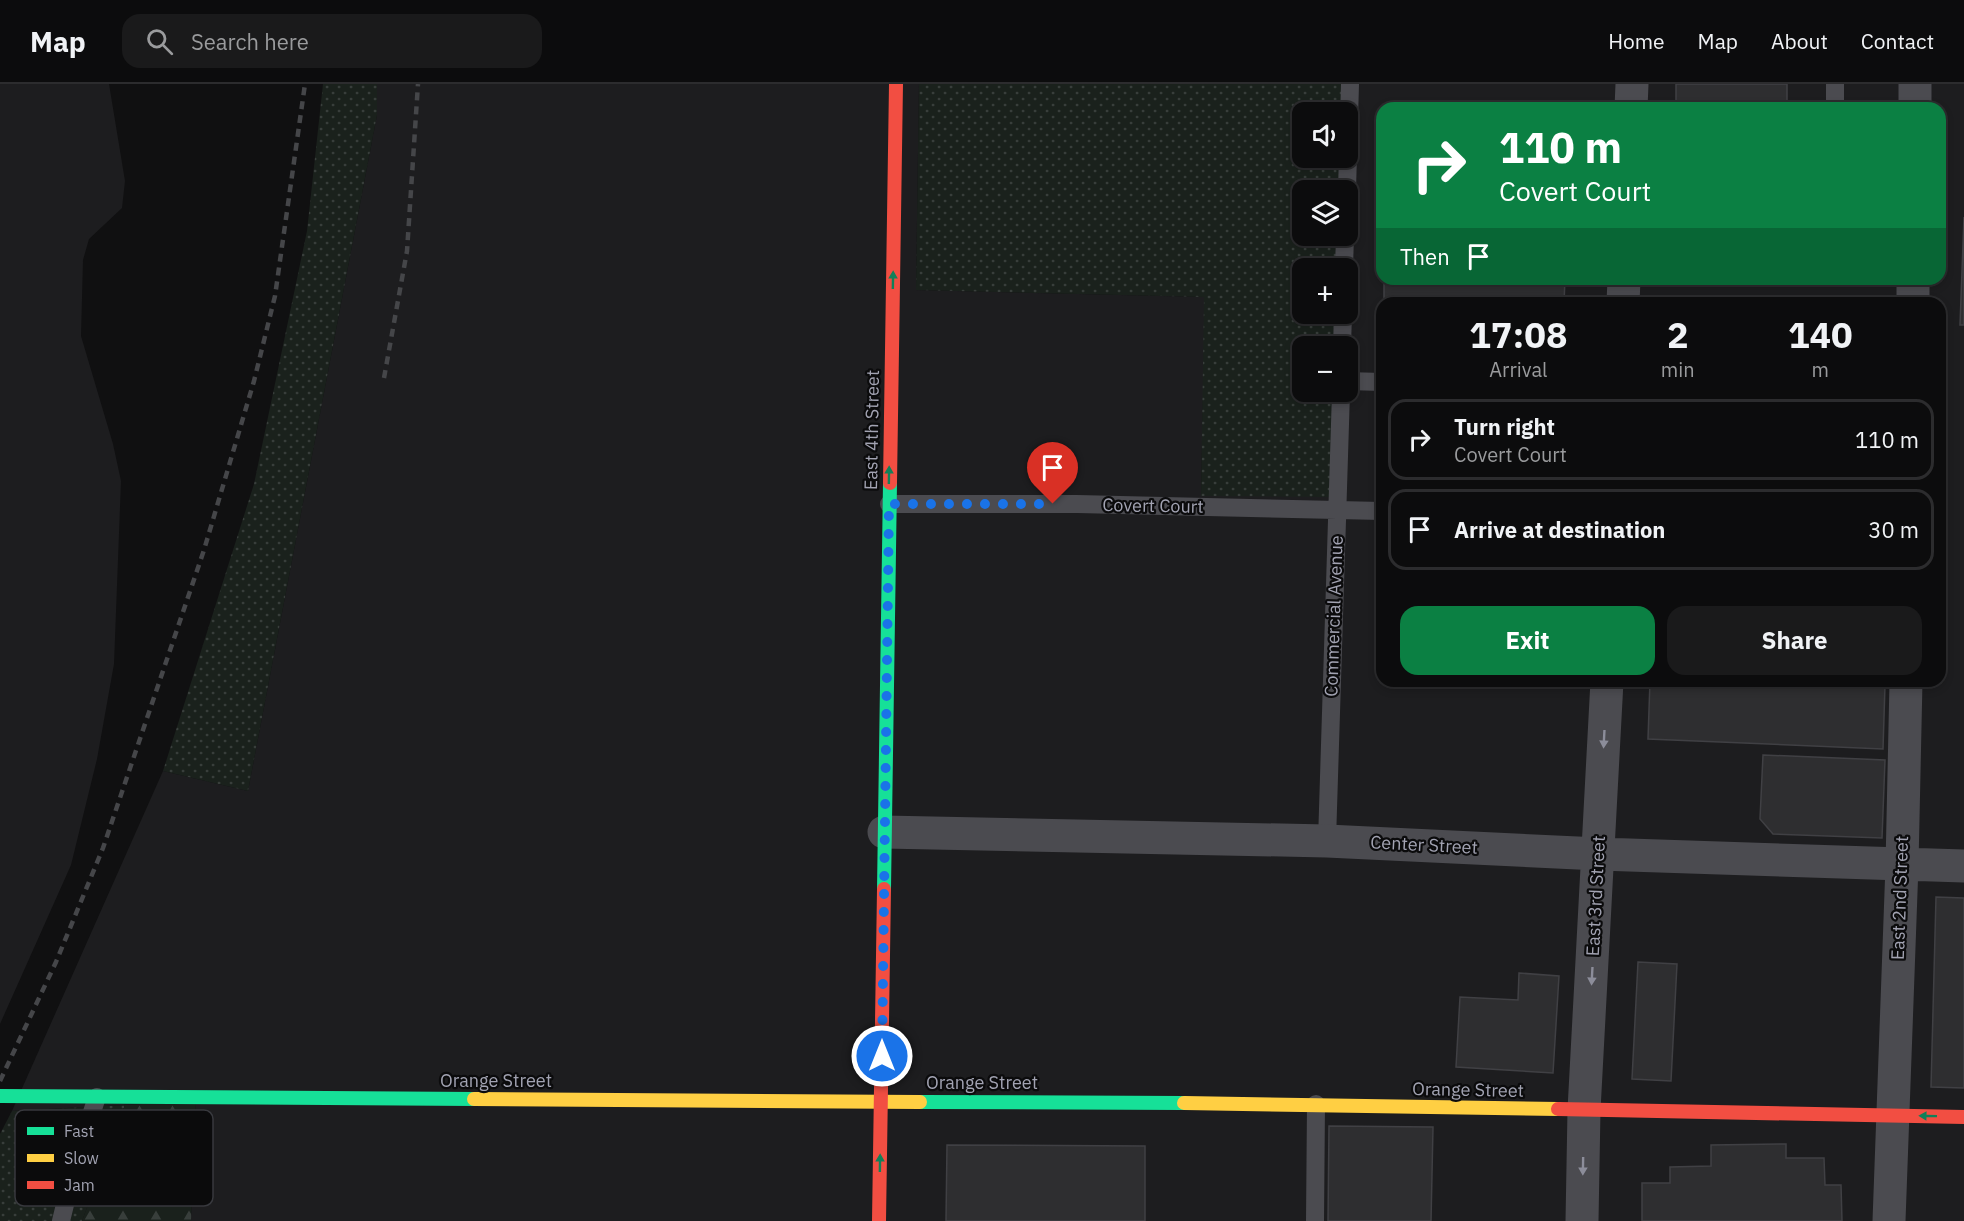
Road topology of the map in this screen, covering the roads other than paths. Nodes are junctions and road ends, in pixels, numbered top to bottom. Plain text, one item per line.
1 (896, 84) edge
2 (1350, 84) edge
3 (1632, 84) edge
4 (1835, 84) edge
5 (1915, 84) edge
6 (1631, 102) edge
7 (1834, 102) edge
8 (1915, 102) edge
9 (1347, 180) edge
10 (1358, 381) edge
11 (1376, 382) edge
12 (1341, 402) edge
13 (889, 504) junction
14 (1338, 510) junction
15 (1376, 511) edge
16 (1607, 687) edge
17 (1906, 687) edge
18 (884, 832) junction
19 (1327, 841) junction
20 (1599, 854) junction
21 (1902, 866) junction
22 (1964, 867) edge
23 (0, 1096) edge
24 (97, 1097) junction
25 (881, 1100) junction
26 (1316, 1104) junction
27 (93, 1110) edge
28 (1584, 1110) junction
29 (1893, 1116) junction
30 (1964, 1117) edge
31 (64, 1206) edge
32 (60, 1221) edge
33 (879, 1221) edge
34 (1315, 1221) edge
35 (1582, 1221) edge
36 (1889, 1221) edge

13 -> 1 street, East 4th Street
2 - 9 lane
3 - 6 street
4 - 7 lane
5 - 8 street
10 - 11 lane
12 - 14 lane, Commercial Avenue
13 - 14 lane, Covert Court
13 - 18 street, East 4th Street
14 - 15 lane, Covert Court
14 - 19 lane, Commercial Avenue
16 -> 20 street, East 3rd Street
17 - 21 street, East 2nd Street
18 - 19 street, Center Street
18 - 25 street, East 4th Street
19 - 20 street, Center Street
20 - 21 street, Center Street
20 -> 28 street, East 3rd Street
21 - 22 street, Center Street
21 - 29 street, East 2nd Street
23 - 24 street, Orange Street
24 - 25 street, Orange Street
24 - 27 lane
25 - 26 street, Orange Street
33 -> 25 street, East 4th Street
26 - 28 street, Orange Street
26 - 34 lane
28 - 29 street, Orange Street
28 -> 35 street, East 3rd Street
30 -> 29 street, Orange Street
29 - 36 street, East 2nd Street
31 - 32 lane

